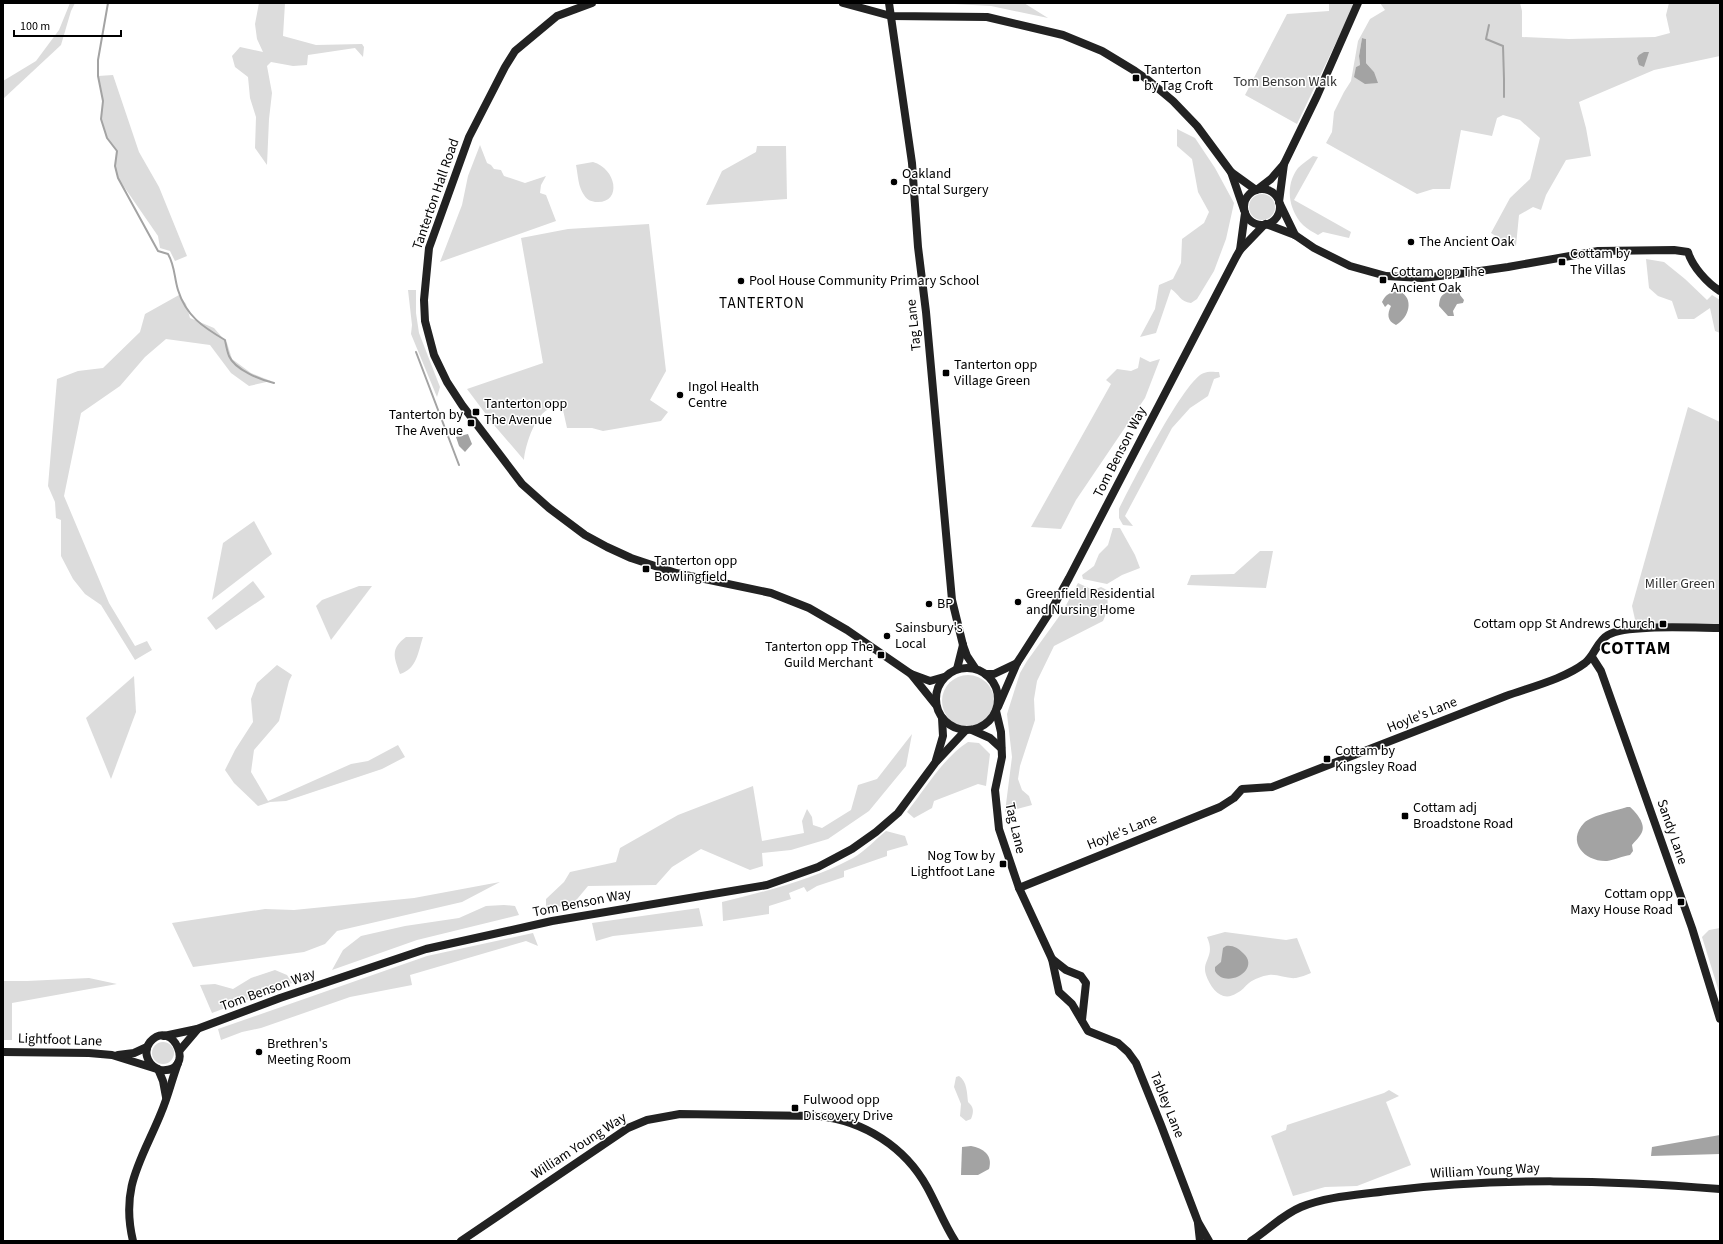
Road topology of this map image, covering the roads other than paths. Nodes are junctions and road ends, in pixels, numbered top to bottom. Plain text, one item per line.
1 (592, 3) edge
2 (843, 3) edge
3 (889, 3) edge
4 (1358, 3) edge
5 (891, 16) junction
6 (1284, 164) junction
7 (1231, 172) junction
8 (1257, 189) junction
9 (1280, 203) junction
10 (1244, 211) junction
11 (1265, 225) junction
12 (1296, 235) junction
13 (1240, 250) junction
14 (1720, 291) edge
15 (1720, 628) edge
16 (963, 645) junction
17 (1592, 657) junction
18 (1017, 663) junction
19 (975, 668) junction
20 (957, 669) junction
21 (911, 674) junction
22 (986, 674) junction
23 (944, 677) junction
24 (936, 705) junction
25 (997, 709) junction
26 (942, 718) junction
27 (968, 730) junction
28 (1001, 748) junction
29 (935, 763) junction
30 (1019, 888) junction
31 (1052, 959) junction
32 (1072, 972) junction
33 (1058, 984) junction
34 (1084, 994) junction
35 (1069, 1001) junction
36 (1720, 1019) edge
37 (1082, 1023) junction
38 (200, 1028) junction
39 (164, 1036) junction
40 (147, 1047) junction
41 (180, 1050) junction
42 (3, 1052) edge
43 (115, 1056) junction
44 (178, 1060) junction
45 (157, 1069) junction
46 (166, 1098) junction
47 (1720, 1189) edge
48 (1198, 1222) junction
49 (1259, 1238) edge
50 (133, 1241) edge
51 (461, 1241) edge
52 (955, 1241) edge
53 (1200, 1241) edge
54 (1209, 1241) edge
55 (1251, 1241) edge

1 - 21 main road, Tanterton Hall Road
2 - 5 main road
3 - 5 main road, Tag Lane
4 - 6 main road
5 - 7 main road
5 - 16 main road, Tag Lane
6 - 8 main road
6 - 9 main road
7 - 8 main road
7 - 10 main road
8 - 9 main road
8 - 10 main road
9 - 11 main road
9 - 12 main road
10 - 11 main road
10 - 13 main road, Tom Benson Way
11 - 12 main road
11 - 13 main road, Tom Benson Way
12 - 14 main road
13 - 18 main road, Tom Benson Way
15 - 17 main road, Hoyle's Lane
16 - 19 main road, Tag Lane
16 - 20 main road, Tag Lane
17 - 30 main road, Hoyle's Lane
17 - 36 main road, Sandy Lane
18 - 22 main road
18 - 25 main road, Tom Benson Way
19 - 20 main road
19 - 22 main road
20 - 23 main road
21 - 23 main road, Tanterton Hall Road
21 - 24 main road, Tanterton Hall Road
22 - 25 main road
23 - 24 main road
24 - 26 main road
25 - 27 main road
25 - 28 main road, Tag Lane
26 - 27 main road
26 - 29 main road, Tom Benson Way
27 - 28 main road
27 - 29 main road, Tom Benson Way
28 - 30 main road, Tag Lane
29 - 38 main road, Tom Benson Way
30 - 31 main road, Tabley Lane
31 - 32 main road
31 - 33 main road, Tabley Lane
32 - 33 main road
32 - 34 main road
33 - 35 main road, Tabley Lane
34 - 35 main road
34 - 37 main road
35 - 37 main road, Tabley Lane
37 - 48 main road, Tabley Lane
38 - 39 main road, Lightfoot Lane
38 - 41 main road
39 - 40 main road, Lightfoot Lane
39 - 41 main road
40 - 43 main road, Lightfoot Lane
40 - 45 main road
41 - 44 main road
42 - 43 main road, Lightfoot Lane
43 - 45 main road, Lightfoot Lane
44 - 45 main road
44 - 46 main road
45 - 46 main road
46 - 50 main road
47 - 49 main road, William Young Way
48 - 53 main road, Tabley Lane
48 - 54 main road, Tabley Lane
49 - 55 main road, William Young Way
51 - 52 main road, William Young Way

